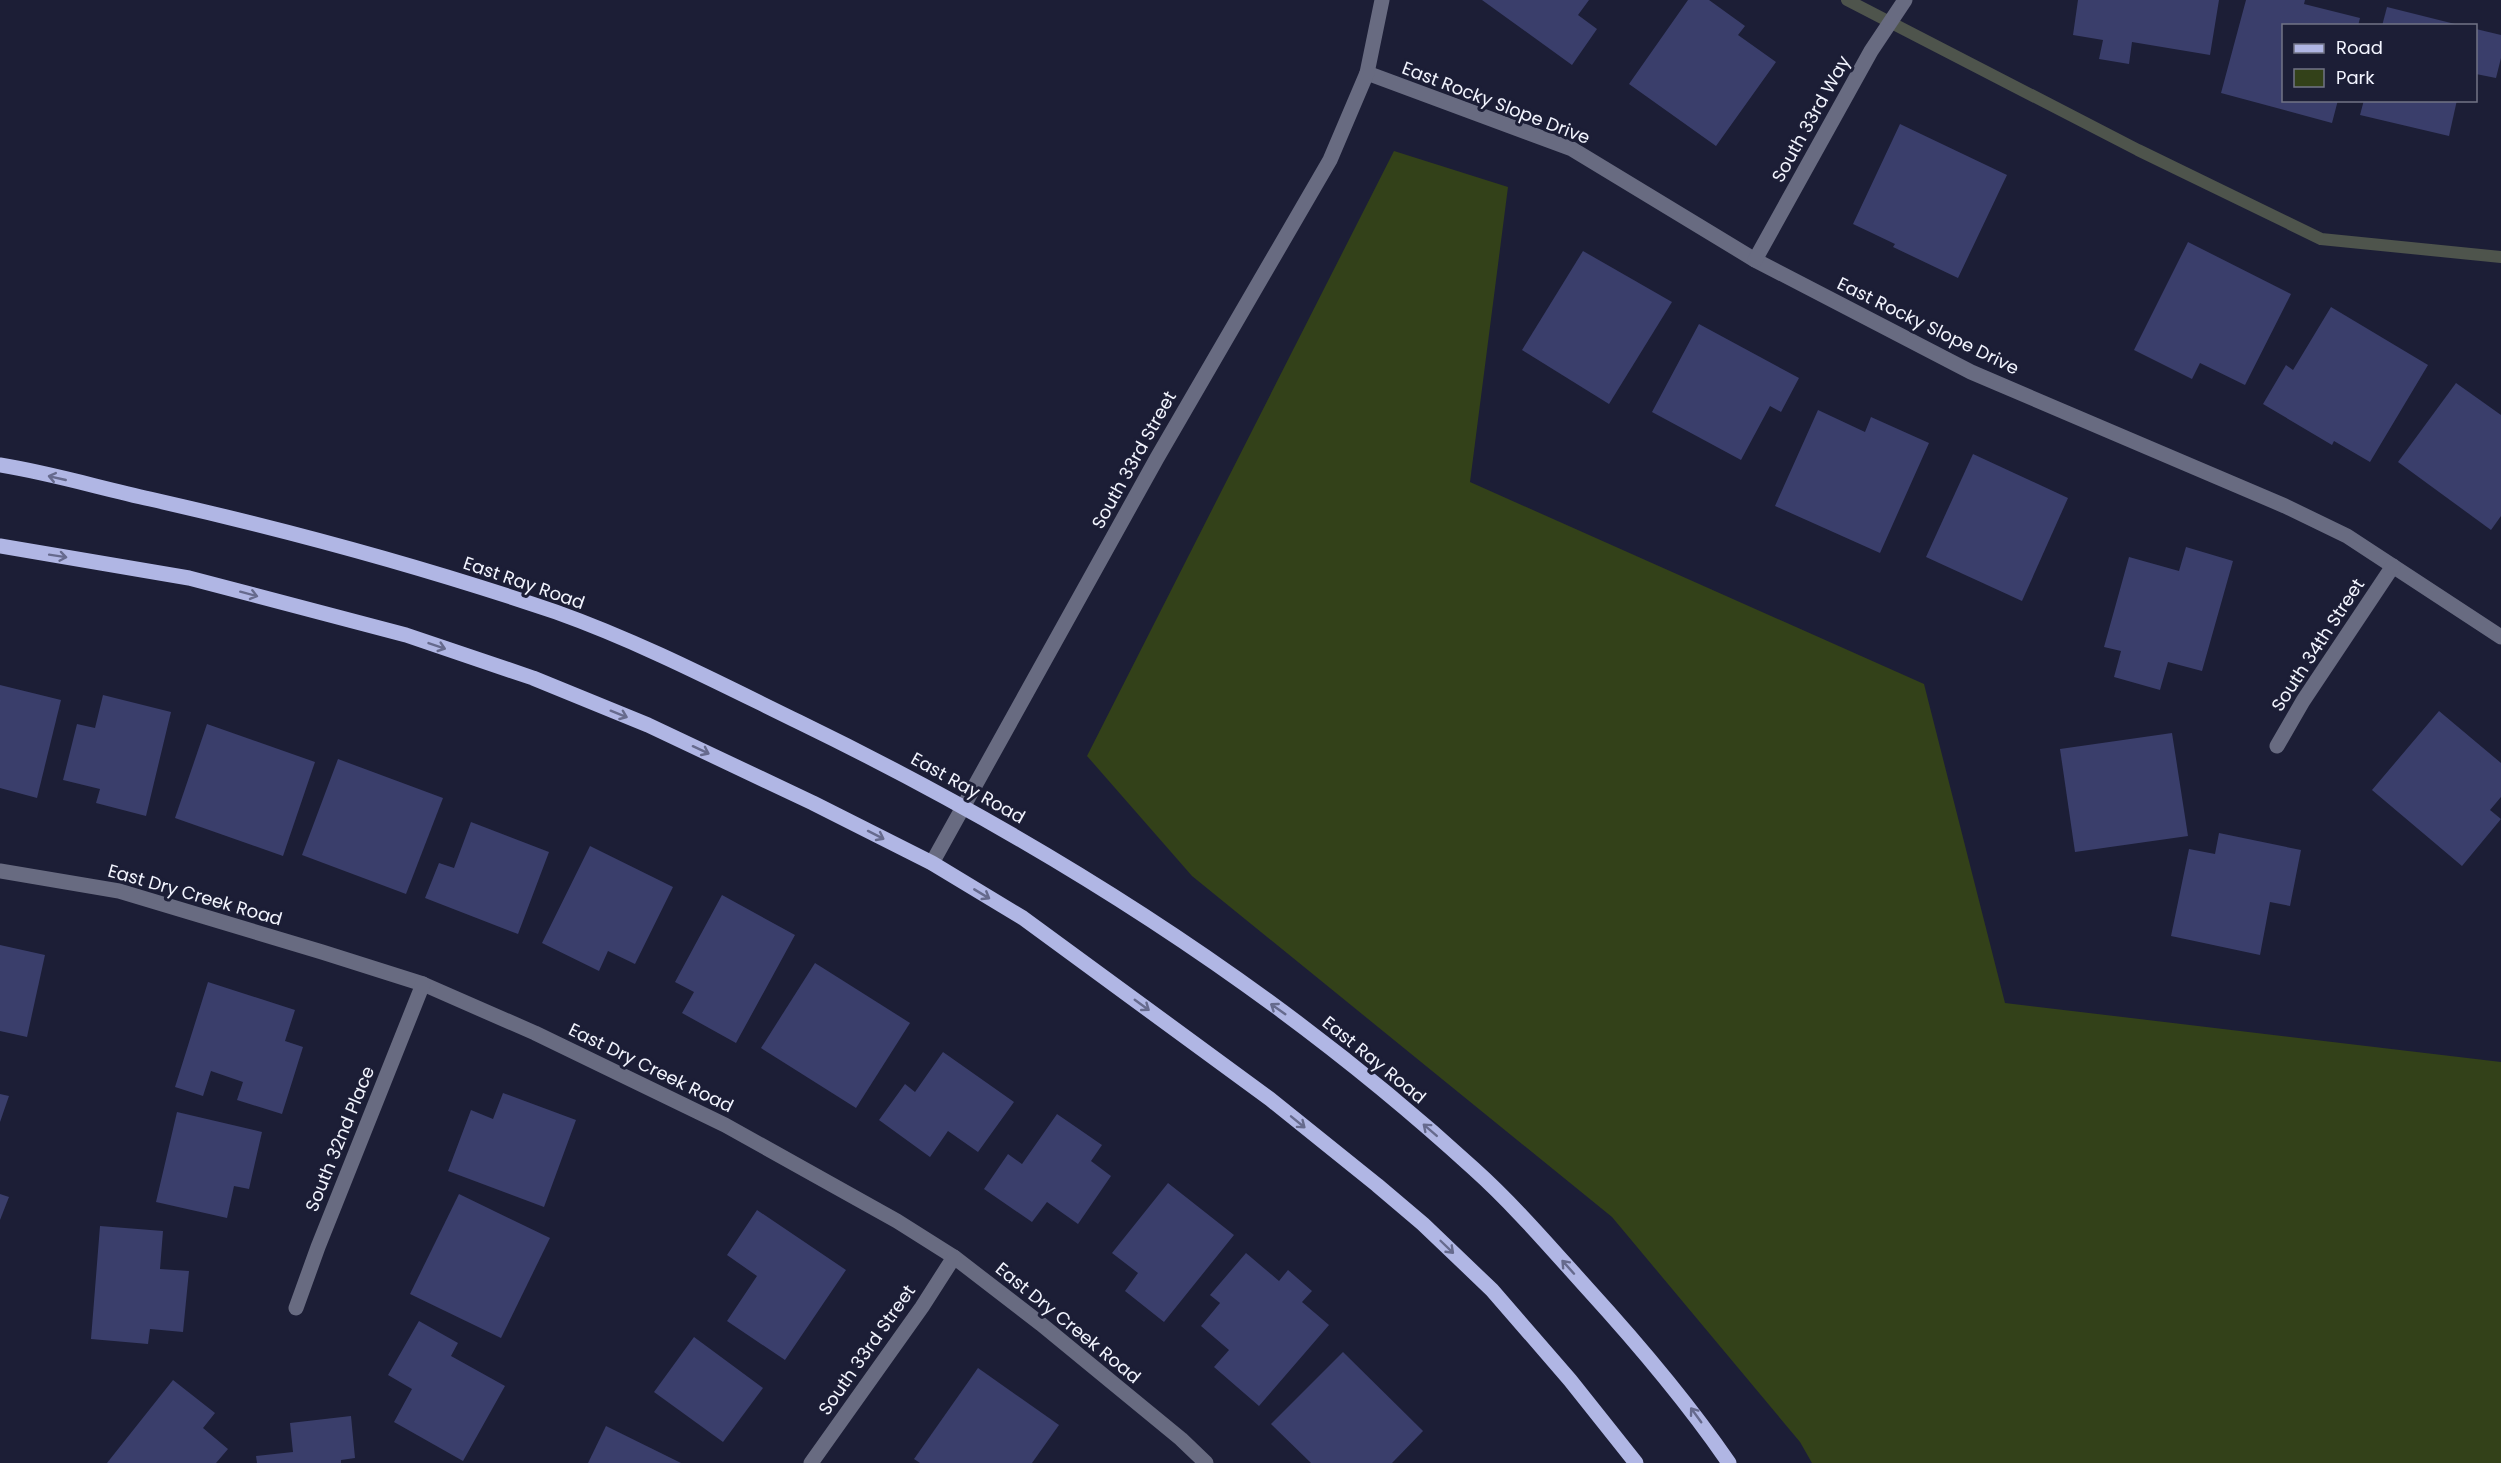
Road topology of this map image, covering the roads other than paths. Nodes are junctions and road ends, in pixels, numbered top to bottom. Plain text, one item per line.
1 (1382, 0) edge
2 (1905, 0) edge
3 (1367, 73) junction
4 (1755, 260) junction
5 (0, 465) edge
6 (0, 546) edge
7 (2393, 566) junction
8 (2501, 637) edge
9 (2277, 746) dead end
10 (966, 806) junction
11 (932, 863) junction
12 (0, 871) edge
13 (423, 984) junction
14 (954, 1257) junction
15 (297, 1308) dead end
16 (811, 1463) edge
17 (1206, 1463) edge
18 (1636, 1463) edge
19 (1729, 1463) edge

1 - 3 street, South 33rd Street
2 - 4 street, South 33rd Way
3 - 4 street, East Rocky Slope Drive
3 - 10 street, South 33rd Street
4 - 7 street, East Rocky Slope Drive
10 -> 5 main road, East Ray Road
6 -> 11 main road
7 - 8 street, East Rocky Slope Drive
7 - 9 street, South 34th Street
10 - 11 street, South 33rd Street
19 -> 10 main road, East Ray Road
11 -> 18 main road
12 - 13 street, East Dry Creek Road
13 - 14 street, East Dry Creek Road
13 - 15 street, South 32nd Place
14 - 16 street, South 33rd Street
14 - 17 street, East Dry Creek Road

